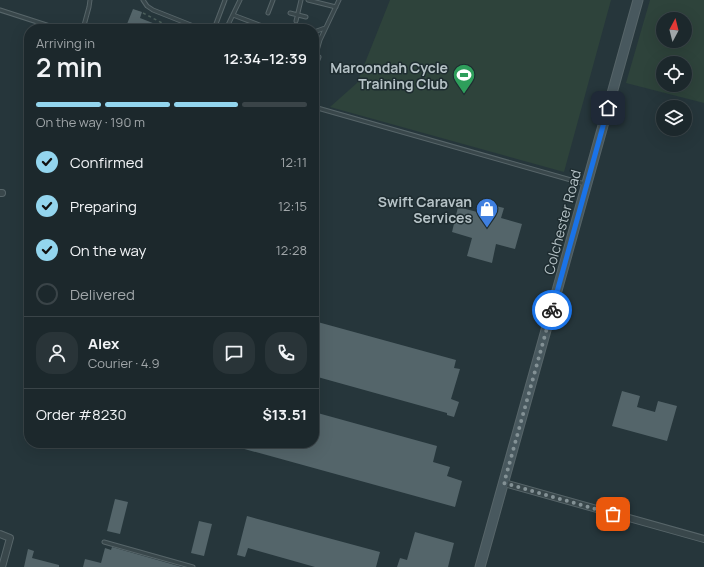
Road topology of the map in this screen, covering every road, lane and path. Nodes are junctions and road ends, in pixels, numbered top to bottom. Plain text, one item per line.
1 (90, 0) edge
2 (143, 0) edge
3 (225, 0) edge
4 (240, 0) edge
5 (273, 0) edge
6 (301, 0) edge
7 (308, 0) edge
8 (339, 0) edge
9 (638, 0) edge
10 (336, 7) junction
11 (0, 10) edge
12 (143, 13) dead end
13 (268, 13) dead end
14 (290, 13) dead end
15 (233, 15) junction
16 (298, 15) junction
17 (306, 17) dead end
18 (296, 21) dead end
19 (43, 24) edge
20 (84, 24) edge
21 (164, 24) edge
22 (188, 24) edge
23 (216, 24) edge
24 (228, 24) edge
25 (257, 24) edge
26 (325, 28) junction
27 (319, 30) edge
28 (319, 44) edge
29 (319, 108) edge
30 (586, 184) junction
31 (504, 483) junction
32 (0, 534) edge
33 (704, 539) edge
34 (104, 542) dead end
35 (2, 567) edge
36 (193, 567) edge
37 (480, 567) edge

1 - 20 lane
2 - 22 lane
3 - 23 lane
4 - 15 lane
5 - 13 lane
6 - 16 lane
7 - 10 lane
8 - 10 lane
9 - 30 main road, Colchester Road
10 - 26 lane
11 - 19 lane
12 - 21 path
14 - 16 lane
15 - 24 lane
15 - 25 lane
16 - 17 lane
16 - 18 lane
26 - 27 lane
26 - 28 lane
29 - 30 lane
30 - 31 main road, Colchester Road
31 - 33 street
31 - 37 main road, Colchester Road
32 - 35 street
34 - 36 lane

